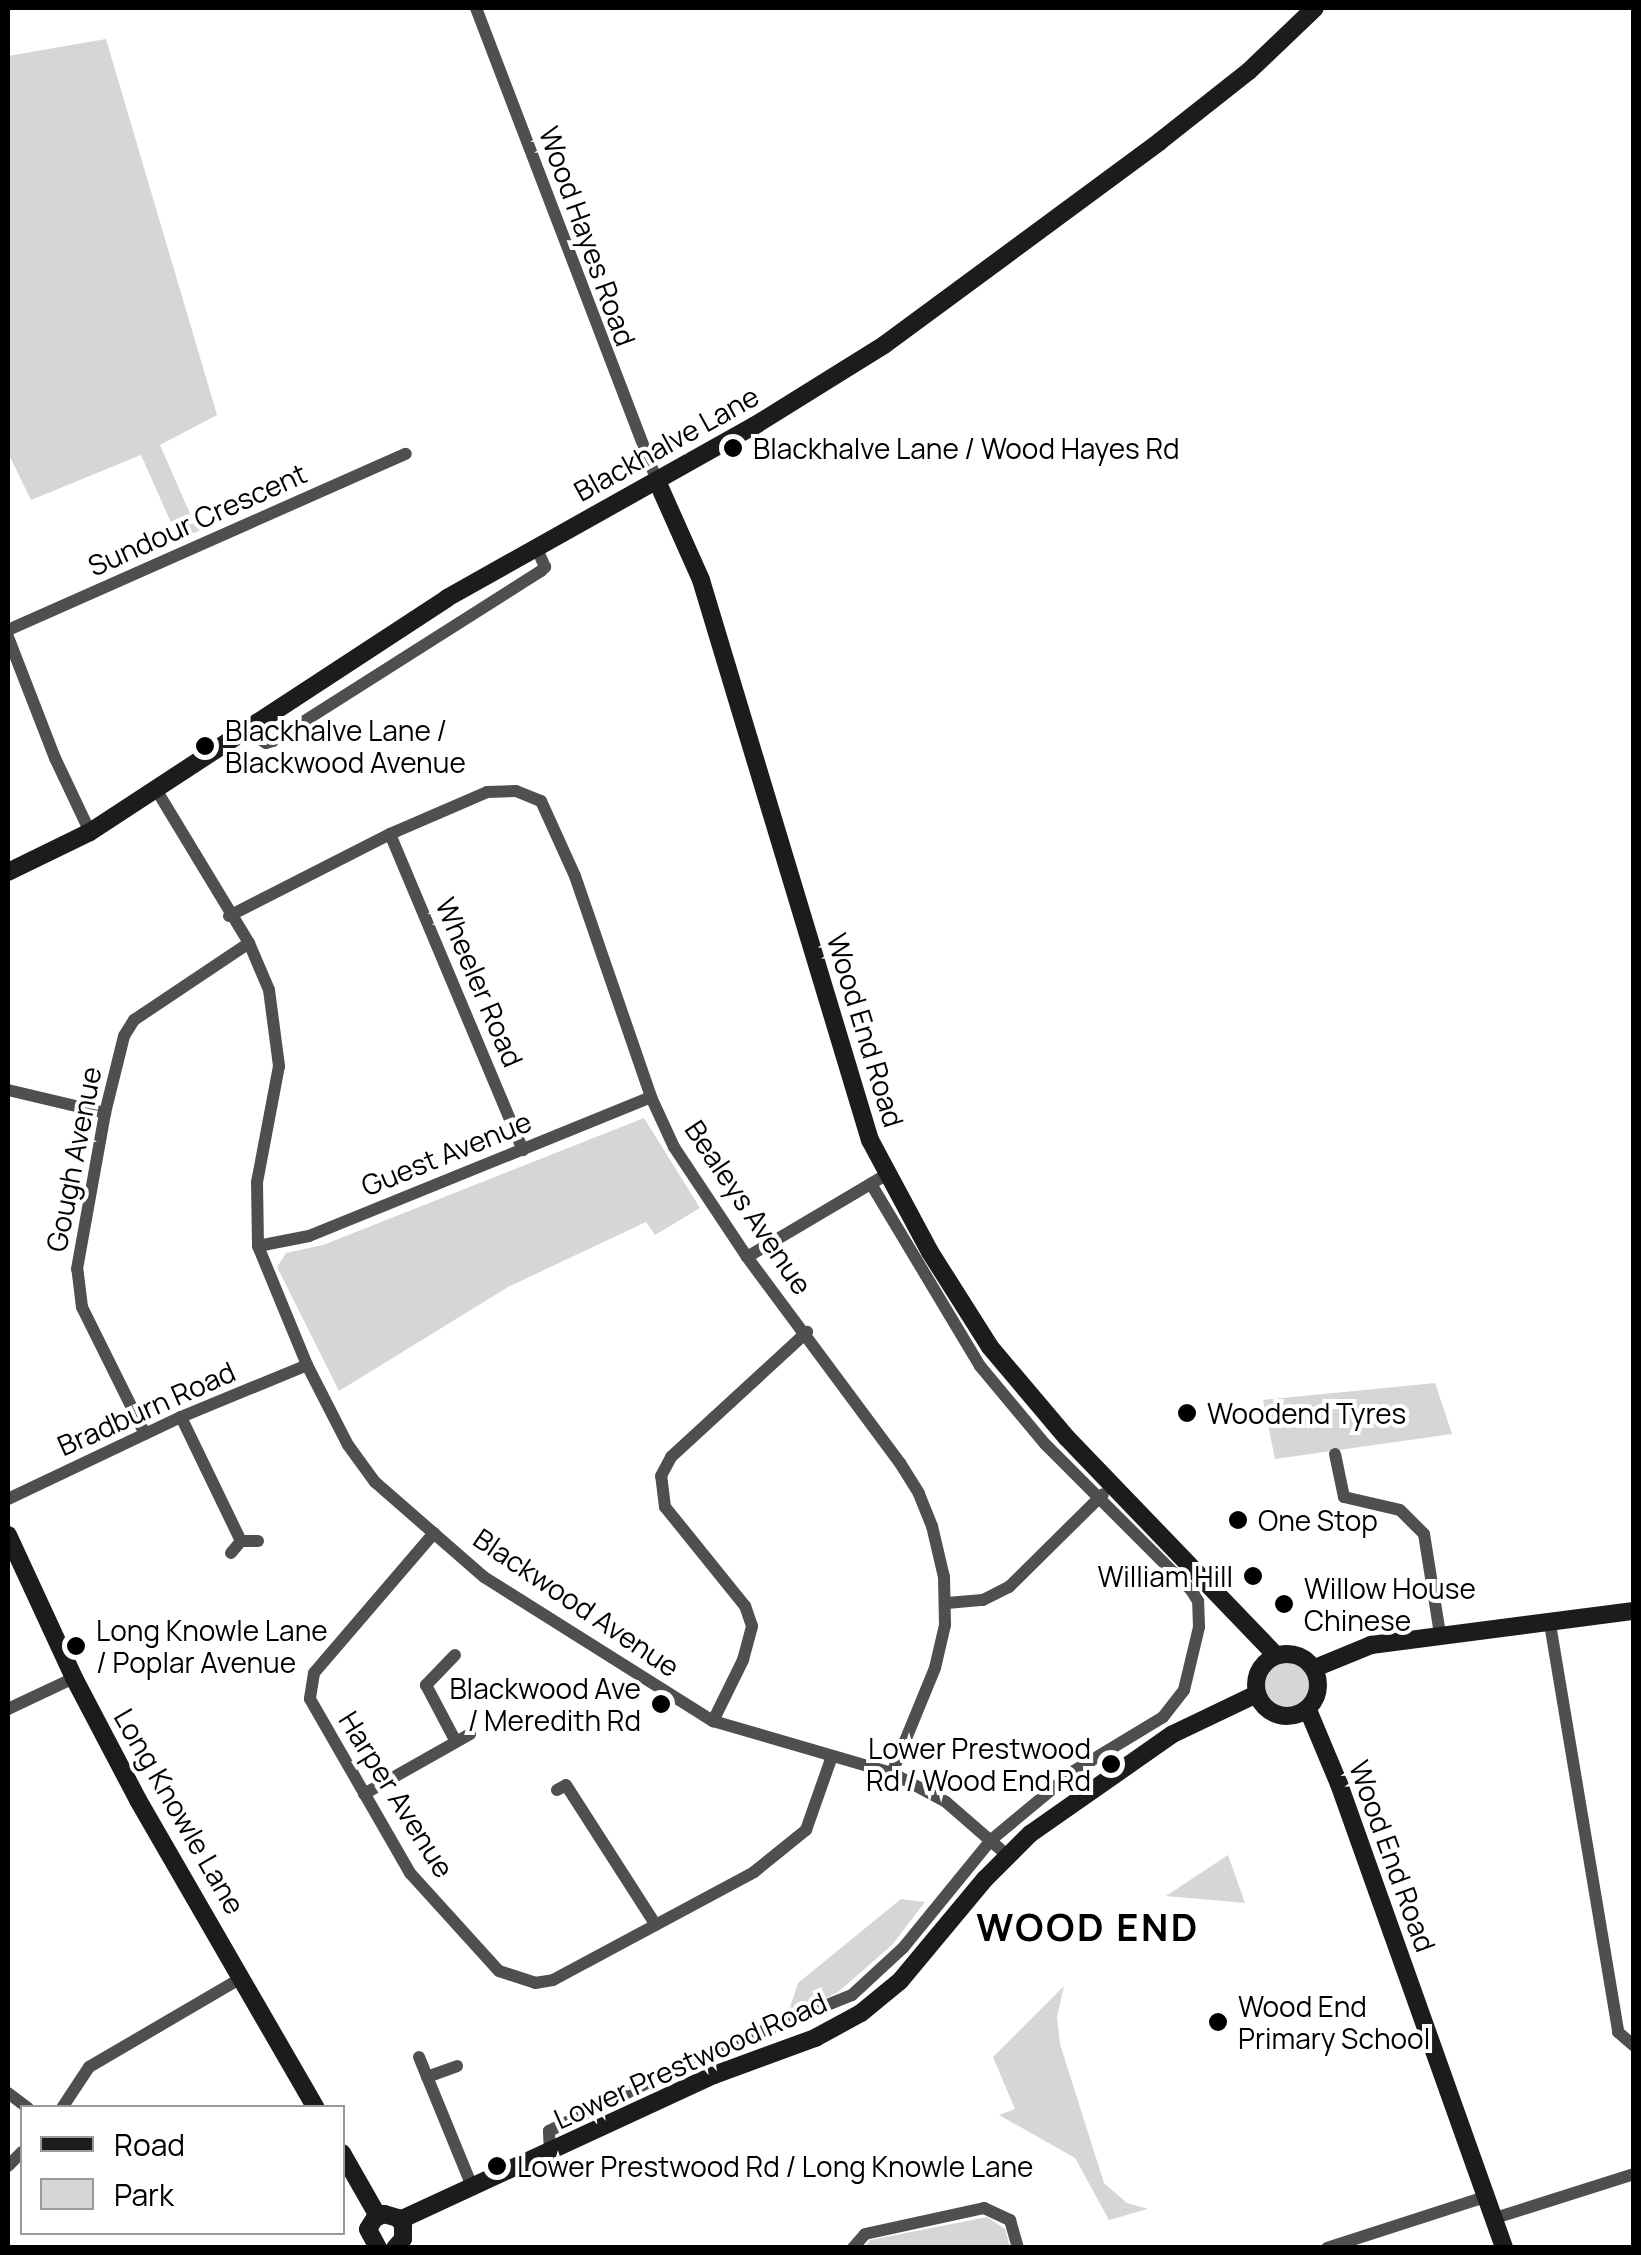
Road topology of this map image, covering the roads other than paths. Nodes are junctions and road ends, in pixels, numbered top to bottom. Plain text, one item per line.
1 (476, 8) edge
2 (1314, 8) edge
3 (406, 454) dead end
4 (658, 481) junction
5 (536, 547) junction
6 (8, 634) edge
7 (248, 732) junction
8 (157, 791) junction
9 (90, 832) junction
10 (390, 834) junction
11 (8, 872) edge
12 (229, 916) junction
13 (249, 943) junction
14 (8, 1090) edge
15 (651, 1097) junction
16 (105, 1113) junction
17 (524, 1150) junction
18 (888, 1173) junction
19 (871, 1184) junction
20 (258, 1246) junction
21 (747, 1257) junction
22 (807, 1332) junction
23 (307, 1365) junction
24 (181, 1417) junction
25 (145, 1434) junction
26 (1335, 1454) dead end
27 (1113, 1484) junction
28 (1099, 1498) junction
29 (8, 1499) edge
30 (434, 1533) junction
31 (8, 1535) edge
32 (258, 1540) dead end
33 (240, 1542) junction
34 (231, 1553) dead end
35 (947, 1602) junction
36 (1634, 1611) edge
37 (1550, 1624) junction
38 (1440, 1634) junction
39 (1276, 1655) junction
40 (455, 1656) dead end
41 (1315, 1668) junction
42 (74, 1678) junction
43 (1257, 1694) junction
44 (8, 1710) edge
45 (1308, 1710) junction
46 (713, 1721) junction
47 (470, 1734) dead end
48 (456, 1742) junction
49 (832, 1756) junction
50 (892, 1773) junction
51 (557, 1790) dead end
52 (364, 1794) junction
53 (991, 1840) junction
54 (1006, 1855) junction
55 (656, 1924) junction
56 (244, 1977) junction
57 (1634, 2046) edge
58 (419, 2057) dead end
59 (458, 2066) dead end
60 (427, 2078) junction
61 (67, 2105) edge
62 (314, 2105) edge
63 (550, 2152) junction
64 (345, 2158) edge
65 (1634, 2174) edge
66 (472, 2186) junction
67 (1485, 2196) junction
68 (378, 2216) junction
69 (1492, 2219) junction
70 (400, 2220) junction
71 (371, 2246) edge
72 (398, 2247) edge
73 (852, 2248) edge
74 (1018, 2248) edge
75 (1327, 2248) edge
76 (1504, 2248) edge

1 - 4 street, Wood Hayes Road
2 - 4 street, Blackhalve Lane
3 - 6 street, Sundour Crescent
4 - 5 street, Blackhalve Lane
4 - 18 street, Wood End Road
5 - 7 street, Blackhalve Lane
5 - 7 street
6 - 9 street
7 - 8 street, Blackhalve Lane
8 - 9 street, Blackhalve Lane
8 - 12 street, Blackwood Avenue
9 - 11 street, Blackhalve Lane
10 - 12 street, Bealeys Avenue
10 - 15 street, Bealeys Avenue
10 - 17 street, Wheeler Road
12 - 13 street, Blackwood Avenue
13 - 16 street, Gough Avenue
13 - 20 street, Blackwood Avenue
14 - 16 street
15 - 17 street, Guest Avenue
15 - 21 street, Bealeys Avenue
16 - 25 street, Gough Avenue
17 - 20 street, Guest Avenue
18 - 19 street
18 - 27 street, Wood End Road
19 - 21 street
19 - 28 street
20 - 23 street, Blackwood Avenue
21 - 22 street, Bealeys Avenue
22 - 35 street, Bealeys Avenue
22 - 46 street
23 - 24 street, Bradburn Road
23 - 30 street, Blackwood Avenue
24 - 25 street, Bradburn Road
24 - 33 street
25 - 29 street, Bradburn Road
26 - 38 street
27 - 28 street
27 - 39 street, Wood End Road
28 - 35 street
28 - 53 street
30 - 46 street, Blackwood Avenue
30 - 52 street, Harper Avenue
31 - 42 street, Long Knowle Lane
32 - 33 street
33 - 34 street
35 - 50 street, Bealeys Avenue
36 - 37 street
37 - 38 street
37 - 57 street
38 - 41 street
39 - 41 street
39 - 43 street
40 - 48 street
41 - 45 street
42 - 44 street
42 - 56 street, Long Knowle Lane
43 - 45 street
43 - 54 street, Lower Prestwood Road
45 - 67 street, Wood End Road
46 - 49 street, Blackwood Avenue
47 - 48 street
48 - 52 street
49 - 50 street, Blackwood Avenue
49 - 55 street, Harper Avenue
50 - 53 street, Blackwood Avenue
51 - 55 street
52 - 55 street, Harper Avenue
53 - 54 street, Blackwood Avenue
53 - 63 street
54 - 63 street, Lower Prestwood Road
56 - 61 street
56 - 62 street, Long Knowle Lane
58 - 60 street
59 - 60 street
60 - 66 street
63 - 66 street, Lower Prestwood Road
64 - 68 street
65 - 69 street
66 - 70 street, Lower Prestwood Road
67 - 69 street, Wood End Road
67 - 75 street
68 - 70 street
68 - 71 street
69 - 76 street, Wood End Road
70 - 72 street
73 - 74 street

